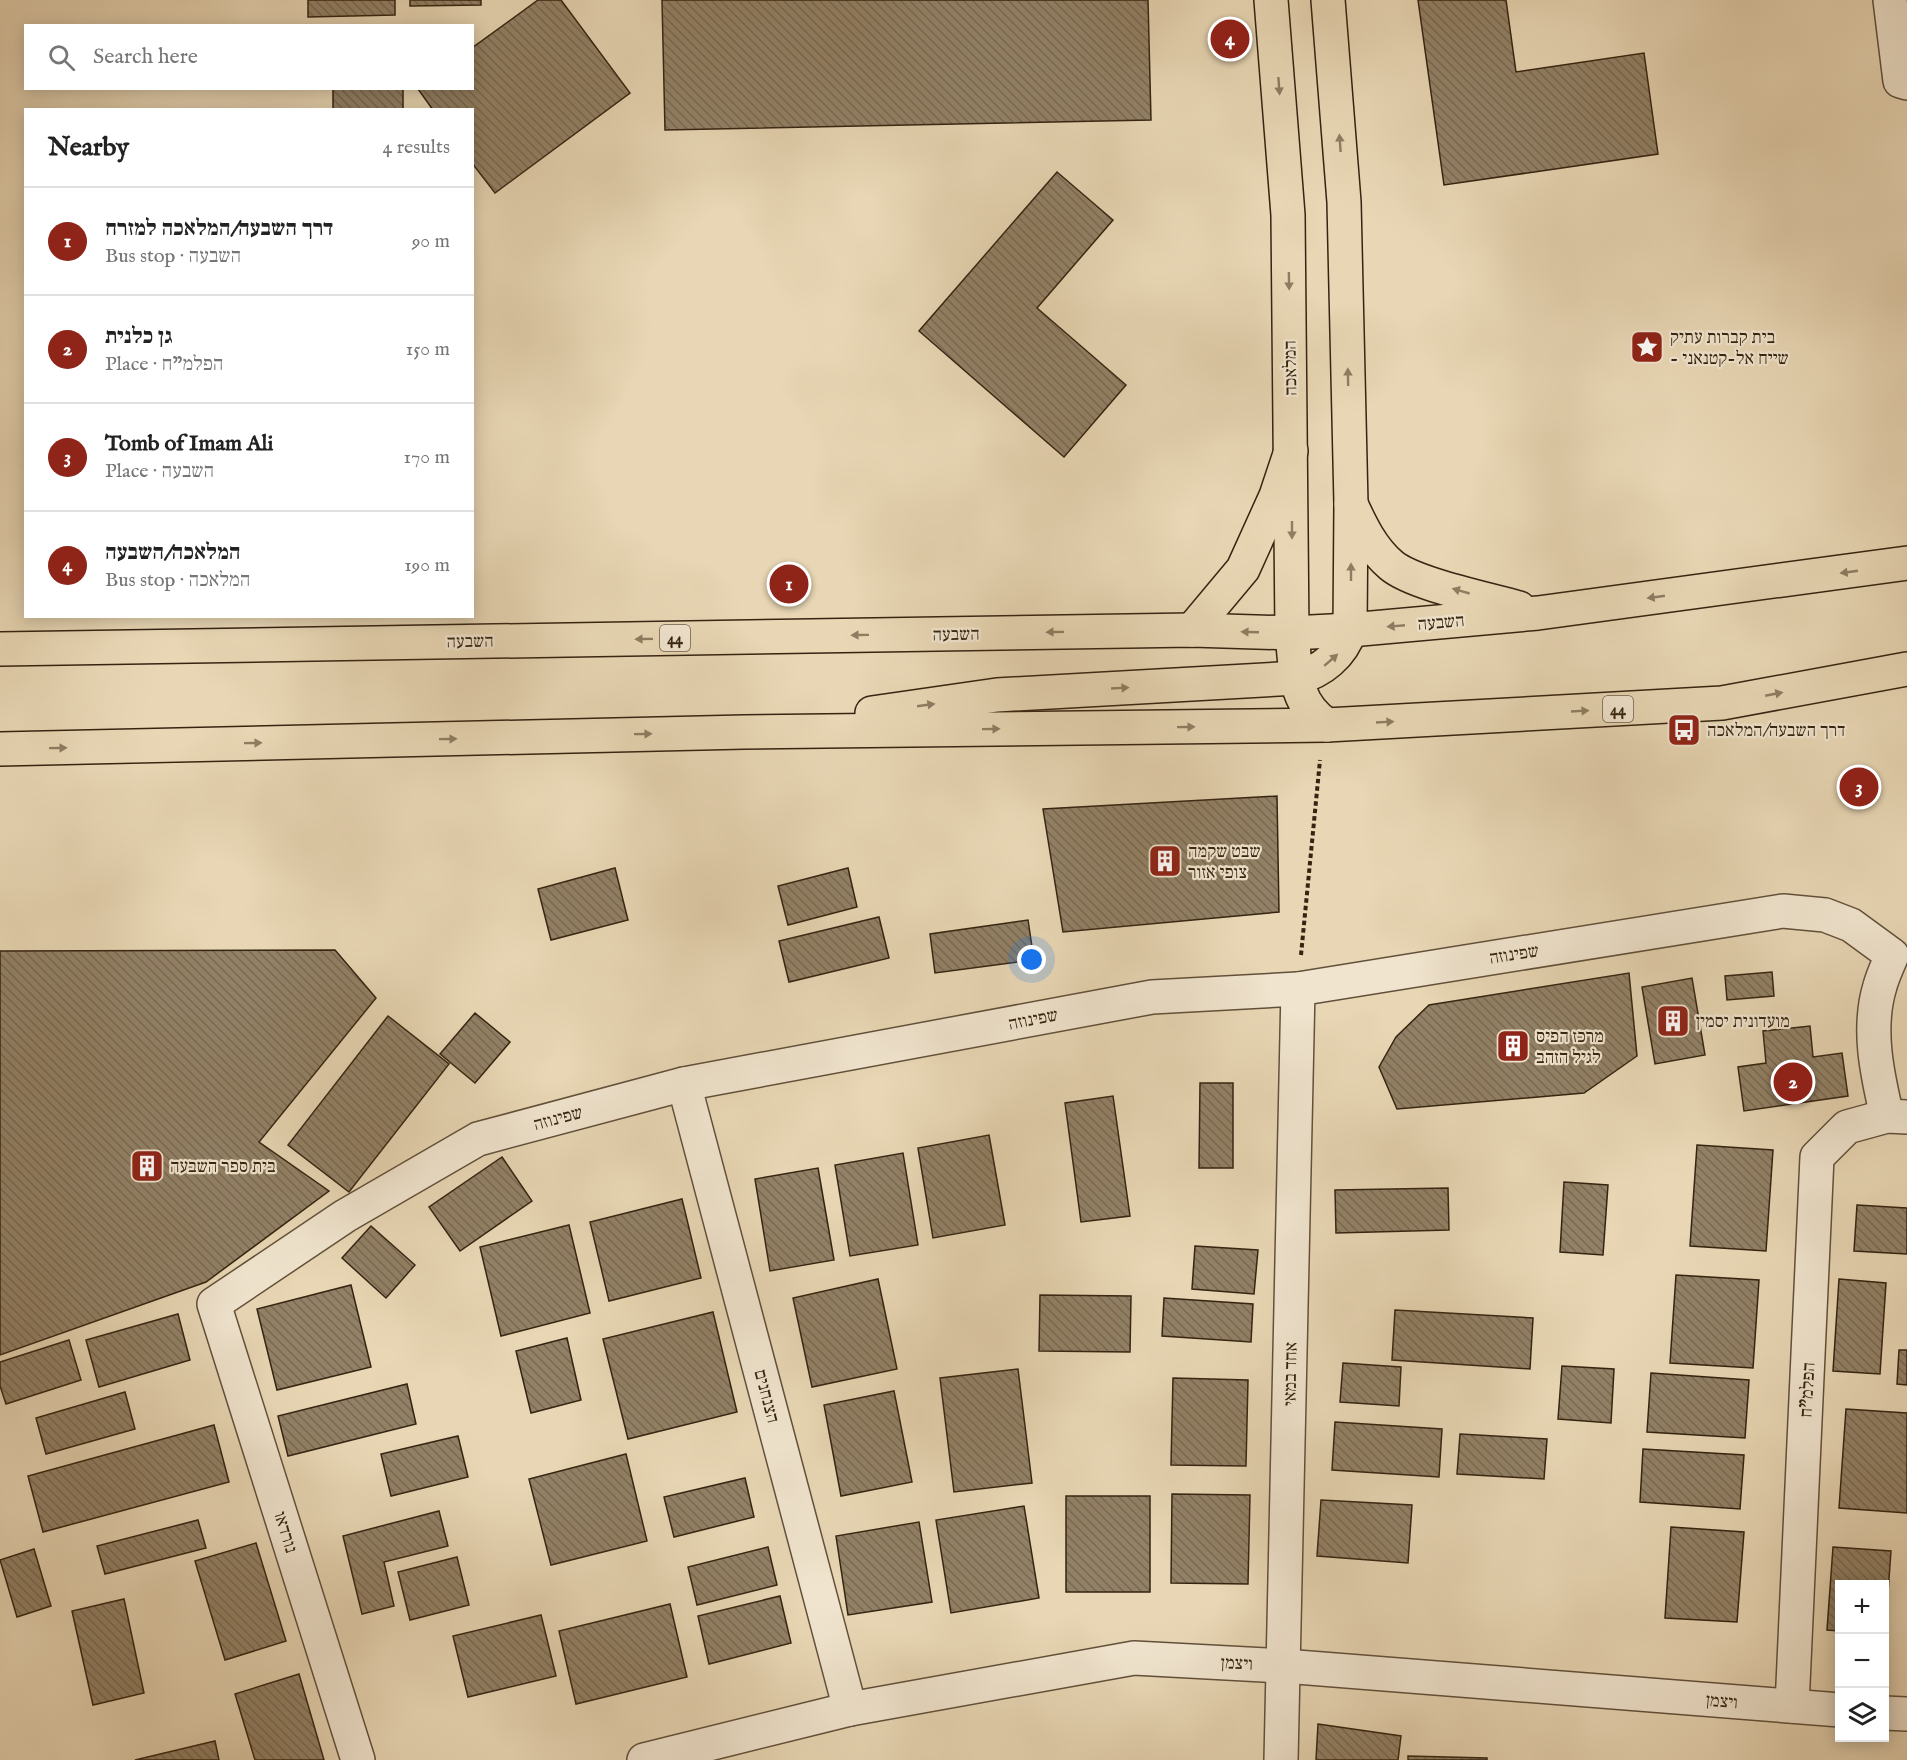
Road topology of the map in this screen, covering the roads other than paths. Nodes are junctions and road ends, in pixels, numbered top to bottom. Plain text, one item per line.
1 (1271, 0) edge
2 (1328, 0) edge
3 (1890, 0) edge
4 (1907, 83) edge
5 (1291, 451) junction
6 (1351, 504) junction
7 (1907, 563) edge
8 (1538, 613) junction
9 (1192, 630) junction
10 (1350, 630) junction
11 (1292, 633) junction
12 (0, 649) edge
13 (1907, 669) edge
14 (1297, 678) junction
15 (1327, 725) junction
16 (744, 732) junction
17 (0, 749) edge
18 (1900, 945) edge
19 (1298, 989) junction
20 (684, 1084) junction
21 (1897, 1117) edge
22 (214, 1304) joint
23 (1284, 1666) junction
24 (1792, 1706) junction
25 (850, 1709) junction
26 (1835, 1710) edge
27 (1889, 1713) edge
28 (1907, 1714) edge
29 (358, 1760) edge
30 (644, 1760) edge
31 (1281, 1760) edge

1 -> 5 main road, המלאכה
6 -> 2 main road
3 - 4 street
5 - 9 main road
5 -> 11 main road, המלאכה
8 -> 6 main road
10 -> 6 main road
7 -> 8 main road, השבעה / 44
8 -> 10 main road, השבעה / 44
11 -> 9 main road, השבעה / 44
9 -> 12 main road, השבעה / 44
10 - 11 main road, השבעה / 44
14 -> 10 main road
11 - 14 main road, המלאכה
15 -> 13 main road, 44
14 - 15 main road, המלאכה
16 -> 14 main road
16 -> 15 main road, 44
17 -> 16 main road, 44
18 - 19 street, שפינוזה
18 - 21 street, שפינוזה
19 - 20 street, שפינוזה
19 - 23 street, אחד במאי
20 - 22 street, שפינוזה
20 - 25 street, הצנחנים
21 - 24 street, הפלמ"ח
22 - 29 street, נורדאו
23 - 24 street, ויצמן
23 - 25 street, ויצמן
23 - 31 street, אחד במאי
24 - 26 street, ויצמן
25 - 30 street, ויצמן
27 - 28 street

